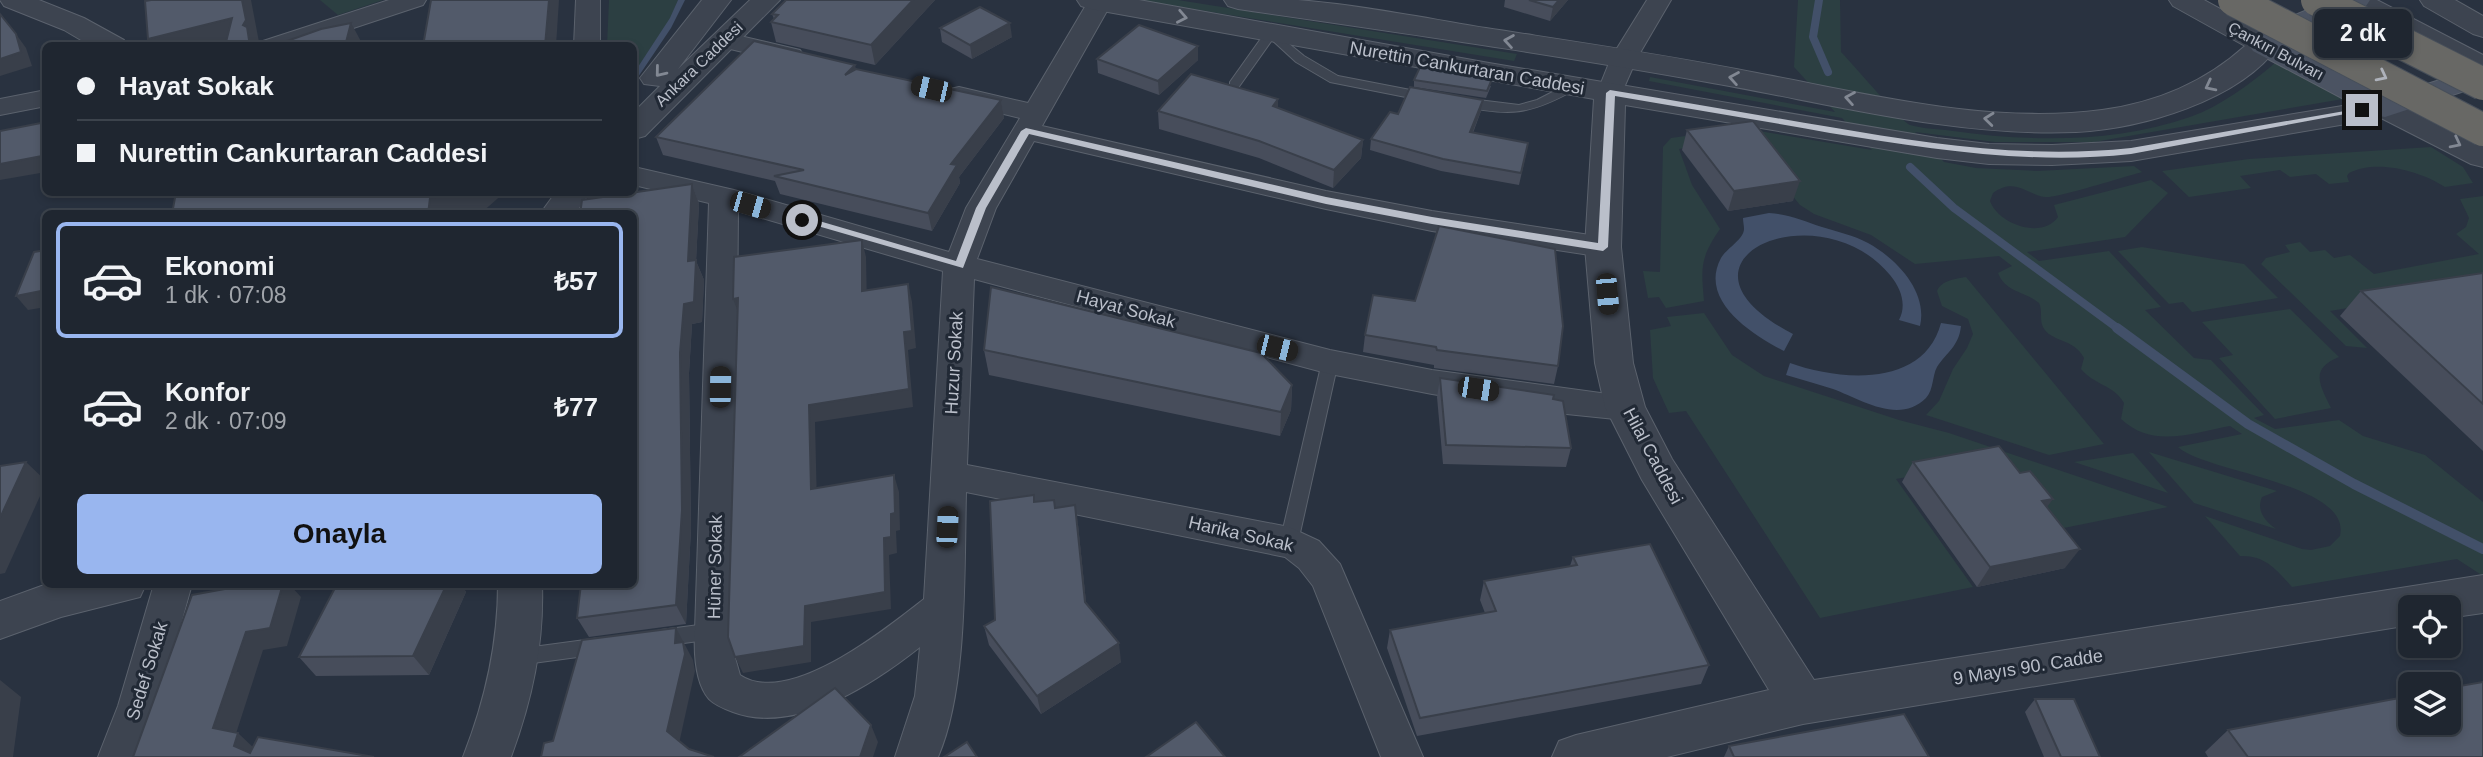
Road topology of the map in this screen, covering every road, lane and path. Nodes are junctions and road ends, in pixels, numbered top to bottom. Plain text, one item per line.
1 (14, 0) edge
2 (414, 0) edge
3 (588, 0) edge
4 (703, 0) edge
5 (717, 0) edge
6 (766, 0) edge
7 (1238, 0) edge
8 (1659, 0) edge
9 (2183, 0) edge
10 (2234, 0) edge
11 (2317, 0) edge
12 (2355, 0) edge
13 (2434, 0) edge
14 (1096, 1) edge
15 (2483, 28) edge
16 (692, 32) junction
17 (1271, 33) junction
18 (723, 40) junction
19 (106, 42) edge
20 (284, 42) edge
21 (587, 42) edge
22 (2264, 45) junction
23 (818, 62) edge
24 (2483, 67) edge
25 (2483, 75) edge
26 (1617, 76) junction
27 (2483, 84) edge
28 (1234, 85) edge
29 (1572, 86) junction
30 (940, 91) edge
31 (42, 99) edge
32 (1440, 99) edge
33 (637, 101) edge
34 (1454, 101) edge
35 (0, 107) edge
36 (2385, 108) junction
37 (1031, 122) junction
38 (637, 126) edge
39 (2483, 130) edge
40 (2483, 157) edge
41 (637, 177) edge
42 (571, 196) edge
43 (724, 197) junction
44 (560, 210) edge
45 (1603, 247) junction
46 (959, 265) junction
47 (1330, 362) junction
48 (1626, 407) junction
49 (949, 475) junction
50 (1289, 542) junction
51 (92, 588) edge
52 (172, 588) edge
53 (520, 588) edge
54 (61, 592) edge
55 (2483, 594) edge
56 (943, 606) junction
57 (0, 607) edge
58 (0, 621) edge
59 (714, 631) junction
60 (648, 640) edge
61 (622, 643) edge
62 (518, 657) junction
63 (1803, 703) junction
64 (1650, 746) edge
65 (119, 757) edge
66 (487, 757) edge
67 (916, 757) edge
68 (1402, 757) edge
69 (1576, 757) edge

1 - 19 street
2 - 20 street
3 - 21 street
4 - 16 street, Ankara Caddesi
5 - 16 street, Ankara Caddesi
6 - 18 street, Ankara Caddesi
26 -> 7 street, Nurettin Cankurtaran Caddesi
8 - 26 street
9 - 22 street, Çankırı Bulvarı
10 -> 39 highway, Çankırı Bulvarı, bridge
11 - 27 highway, bridge
12 - 22 main road
12 - 24 street
13 - 15 street
14 -> 17 street, Nurettin Cankurtaran Caddesi
14 - 37 street, Huzur Sokak
16 -> 33 street, Ankara Caddesi
17 - 28 lane
17 - 29 street, Nurettin Cankurtaran Caddesi
17 - 32 lane
18 - 23 street
18 - 38 street, Ankara Caddesi
22 -> 26 street, Nurettin Cankurtaran Caddesi
22 - 36 main road, Çankırı Bulvarı
25 - 36 main road
26 - 29 street, Nurettin Cankurtaran Caddesi
26 - 36 street, Nurettin Cankurtaran Caddesi
26 - 45 street, Hilal Caddesi
29 - 34 lane
30 - 37 street
31 - 35 street
36 -> 40 street, Çankırı Bulvarı
37 - 45 street
37 - 46 street, Huzur Sokak
41 - 43 street, Hayat Sokak
42 - 44 street
43 - 46 street, Hayat Sokak
43 - 59 street, Hüner Sokak
45 - 48 street, Hilal Caddesi
46 - 47 street, Hayat Sokak
46 - 49 street, Huzur Sokak
47 - 48 street, Hayat Sokak
47 - 50 lane
48 - 63 street, Hilal Caddesi
49 - 50 street, Harika Sokak
49 - 56 street, Huzur Sokak
50 - 68 street, Harika Sokak
51 - 54 street
52 - 65 street, Sedef Sokak
53 - 62 street
54 - 57 street
54 - 58 street
55 - 63 street, 9 Mayıs 90. Cadde
56 - 59 street, Hüner Sokak
56 - 67 street, Huzur Sokak
59 - 60 lane
61 - 62 lane
62 - 66 street
63 - 64 street, 9 Mayıs 90. Cadde
64 - 69 street, 9 Mayıs 90. Cadde

